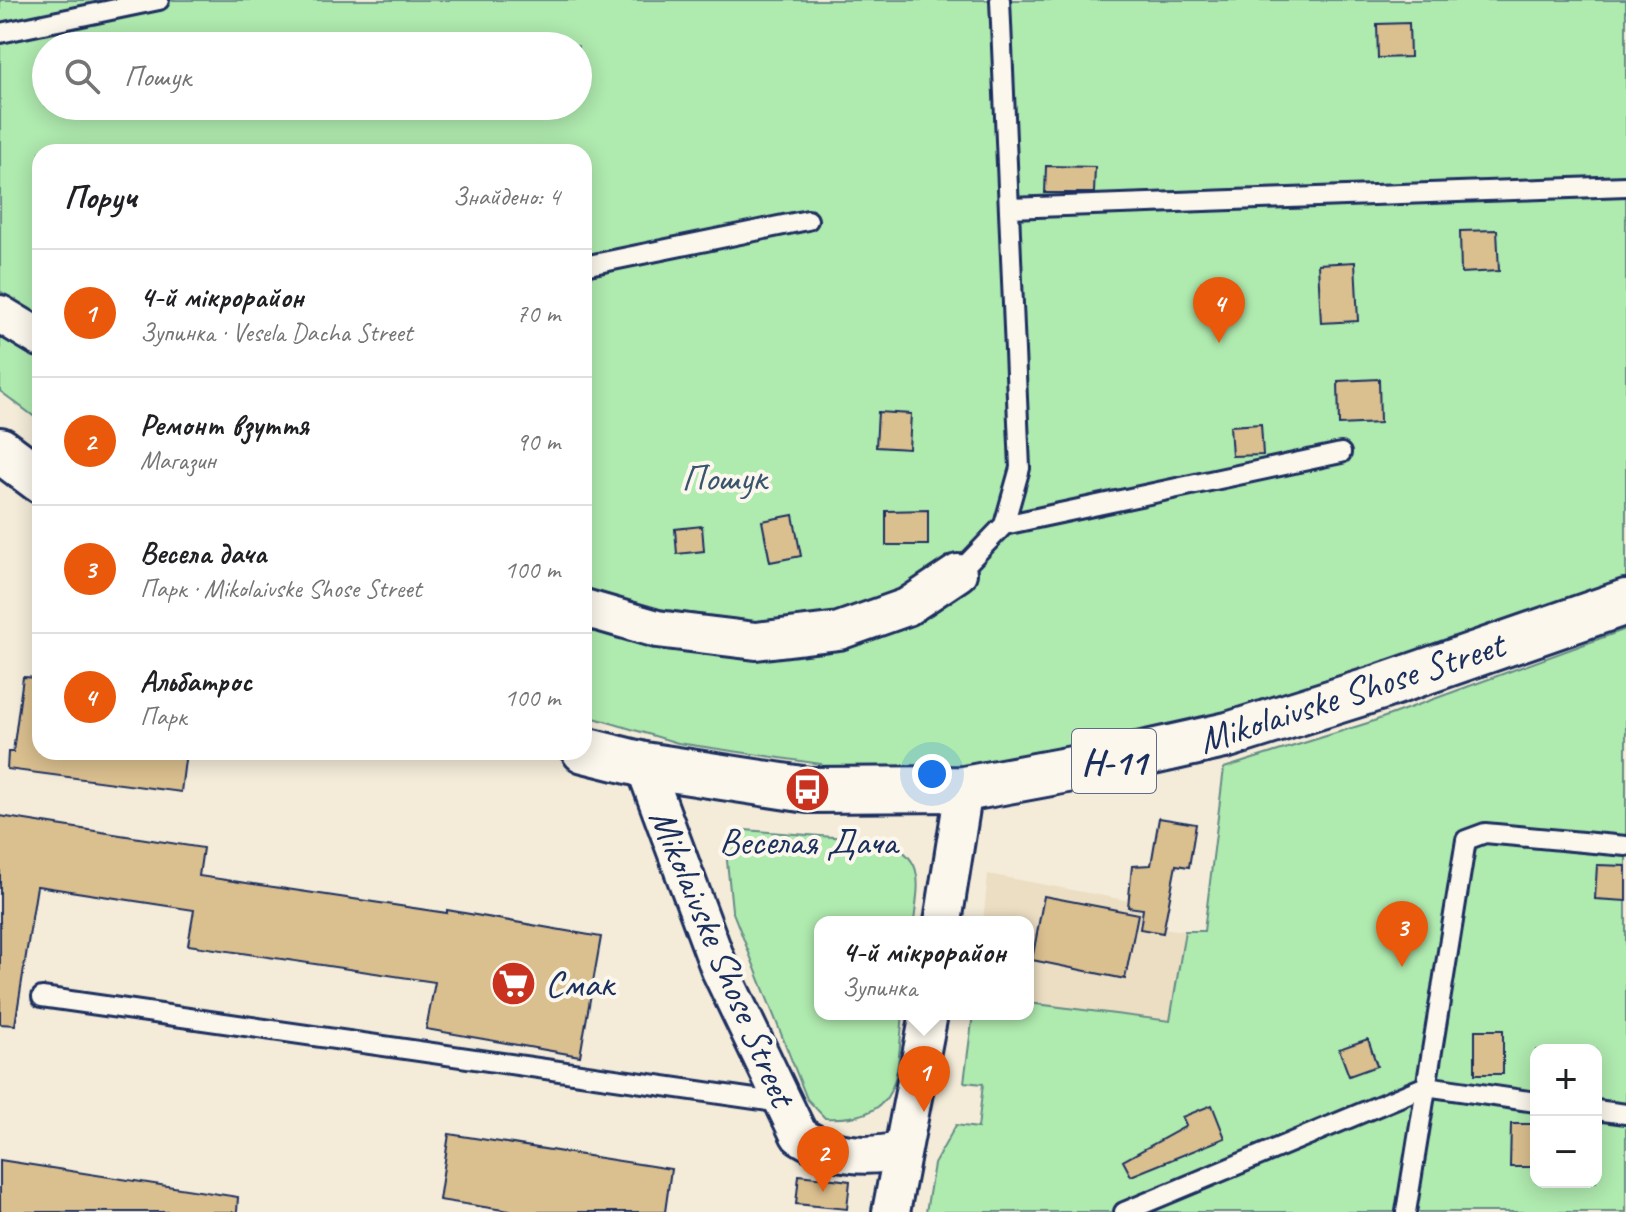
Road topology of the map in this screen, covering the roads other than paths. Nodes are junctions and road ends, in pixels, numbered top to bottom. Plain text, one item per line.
1 (159, 0) edge
2 (1000, 0) edge
3 (0, 33) edge
4 (1626, 186) edge
5 (1009, 208) junction
6 (808, 220) dead end
7 (592, 264) edge
8 (0, 314) edge
9 (32, 333) edge
10 (0, 450) edge
11 (1341, 453) dead end
12 (32, 474) edge
13 (1004, 525) junction
14 (958, 573) joint
15 (1626, 602) edge
16 (592, 610) edge
17 (592, 752) edge
18 (644, 765) junction
19 (964, 789) junction
20 (1626, 846) edge
21 (944, 916) edge
22 (42, 997) dead end
23 (928, 1020) edge
24 (1426, 1086) junction
25 (1530, 1101) edge
26 (782, 1103) junction
27 (1602, 1111) edge
28 (1626, 1114) edge
29 (903, 1150) junction
30 (891, 1212) edge
31 (1124, 1212) edge
32 (1406, 1212) edge

1 - 3 lane
2 - 5 lane
4 - 5 lane
5 - 13 lane
6 - 7 lane
8 - 9 street
10 - 12 main road
11 - 13 lane
13 - 14 lane
14 - 16 street
15 - 19 main road, Mikolaivske Shose Street / Н-11
17 - 18 main road, Mikolaivske Shose Street / Н-11
18 - 19 main road, Mikolaivske Shose Street / Н-11
18 - 26 street, Mikolaivske Shose Street
19 - 21 street
20 - 24 lane
22 - 26 lane
23 - 29 street
24 - 25 lane
24 - 31 lane
24 - 32 lane
26 - 29 street, Mikolaivske Shose Street
27 - 28 lane
29 - 30 street

